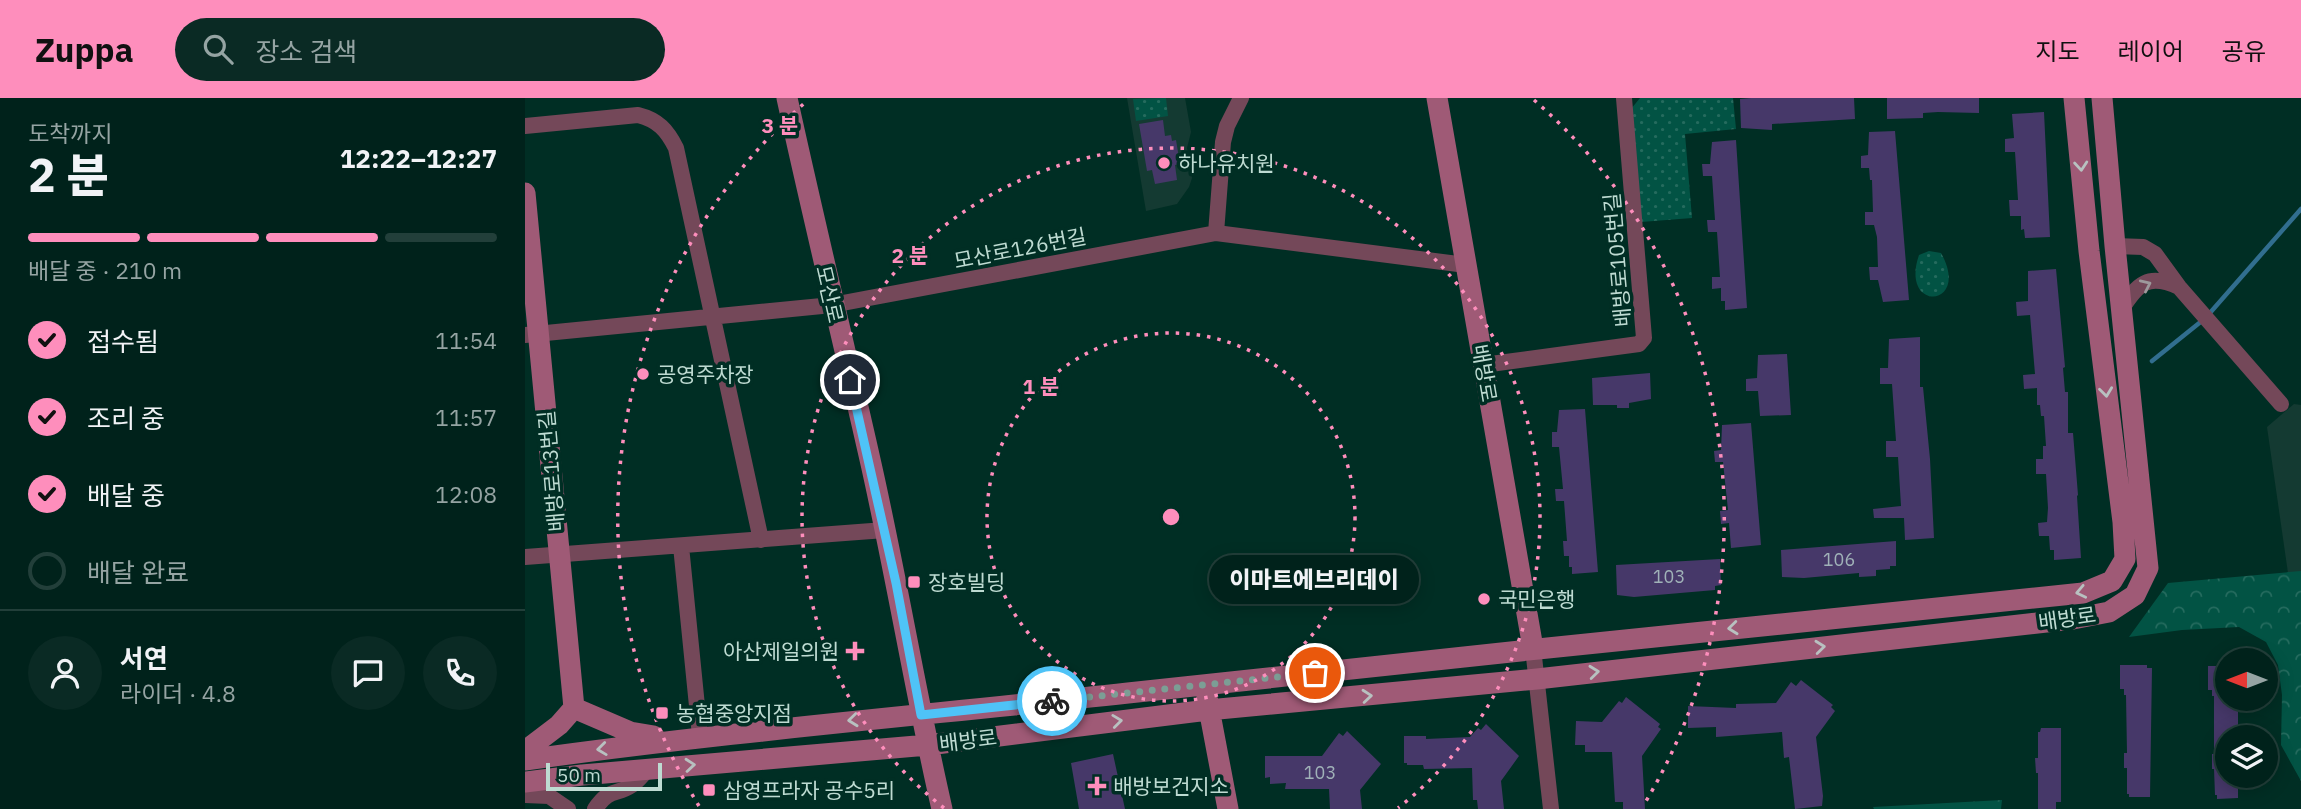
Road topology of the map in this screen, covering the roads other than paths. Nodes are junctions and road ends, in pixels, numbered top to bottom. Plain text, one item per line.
1 (787, 98) edge
2 (1241, 98) edge
3 (1437, 98) edge
4 (1624, 98) edge
5 (2074, 98) edge
6 (2102, 98) edge
7 (525, 126) edge
8 (525, 193) edge
9 (1216, 233) junction
10 (2115, 246) junction
11 (1466, 265) junction
12 (2179, 287) junction
13 (832, 305) junction
14 (2121, 310) junction
15 (713, 317) junction
16 (532, 335) edge
17 (1483, 365) junction
18 (2281, 404) dead end
19 (885, 530) junction
20 (761, 540) junction
21 (681, 546) junction
22 (559, 554) junction
23 (525, 557) edge
24 (1533, 648) junction
25 (1537, 679) junction
26 (1207, 685) junction
27 (574, 708) junction
28 (1208, 710) junction
29 (921, 715) junction
30 (700, 736) junction
31 (674, 740) junction
32 (927, 745) junction
33 (525, 751) edge
34 (525, 760) edge
35 (648, 769) junction
36 (525, 782) edge
37 (525, 795) edge
38 (568, 809) edge
39 (595, 809) edge
40 (942, 809) edge
41 (1228, 809) edge
42 (1551, 809) edge

1 - 13 street, 모산로
2 - 9 street
3 - 11 street, 배방로
4 - 17 street, 배방로105번길
5 -> 24 street, 배방로
6 - 10 street, 배방로
7 - 15 street
8 - 16 street, 배방로13번길
9 - 11 street, 모산로126번길
9 - 13 street, 모산로126번길
10 - 12 street
10 - 14 street, 배방로
11 - 17 street, 배방로
14 -> 12 street
12 - 18 street
13 - 15 street, 모산로126번길
13 - 19 street, 모산로
25 -> 14 street, 배방로
15 - 16 street, 모산로126번길
15 - 20 street
16 - 22 street, 배방로13번길
17 - 24 street, 배방로
19 - 20 street
19 - 29 street, 모산로
20 - 21 street
21 - 22 street
21 - 30 street
22 - 23 street
22 - 27 street, 배방로13번길
24 - 25 street, 배방로
24 - 26 street, 배방로
28 -> 25 street, 배방로
25 - 42 street, 배방로
26 - 28 street
26 - 29 street, 배방로
27 - 31 street
27 - 33 street
32 -> 28 street, 배방로
28 - 41 street
29 -> 30 street, 배방로
29 - 32 street, 모산로
30 - 31 street, 배방로
31 -> 34 street, 배방로
35 -> 32 street, 배방로
32 - 40 street, 모산로
35 - 36 street, 배방로
35 - 39 street
37 - 38 street

